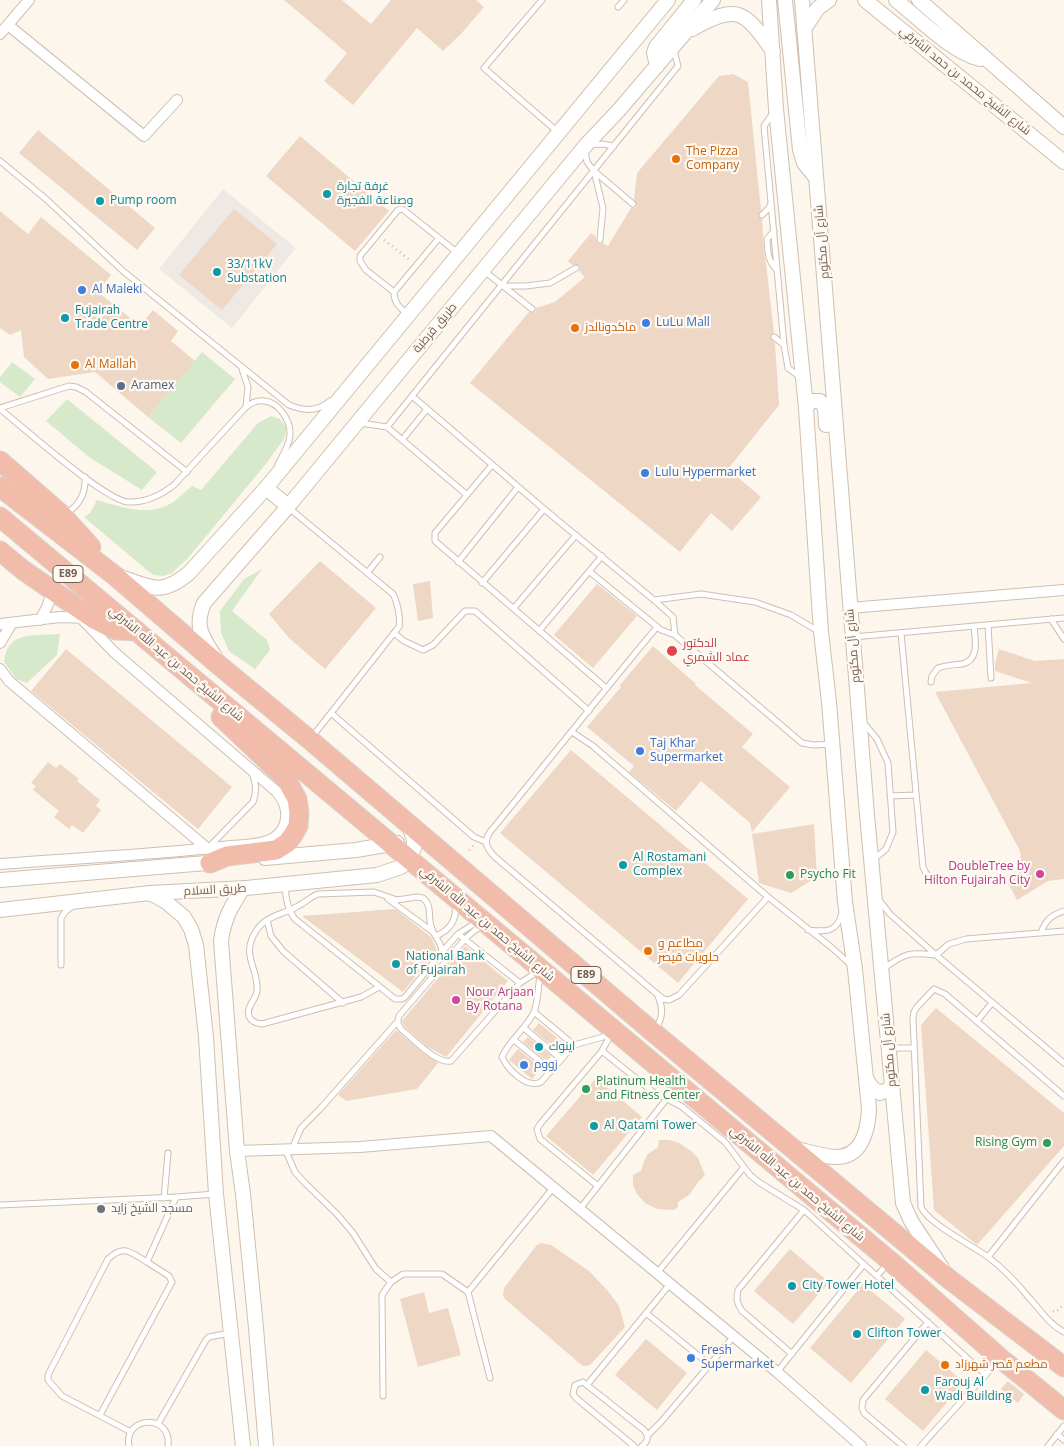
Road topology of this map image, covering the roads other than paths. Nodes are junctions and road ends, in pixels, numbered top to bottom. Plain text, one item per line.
1 (29, 0) edge
2 (542, 0) edge
3 (624, 0) edge
4 (694, 0) edge
5 (713, 0) edge
6 (769, 0) edge
7 (785, 0) edge
8 (802, 0) edge
9 (829, 0) edge
10 (855, 0) edge
11 (896, 0) edge
12 (919, 0) edge
13 (662, 2) edge
14 (869, 3) edge
15 (618, 7) dead end
16 (8, 25) junction
17 (804, 29) junction
18 (685, 33) junction
19 (0, 34) edge
20 (671, 50) junction
21 (773, 51) junction
22 (988, 60) junction
23 (657, 66) junction
24 (177, 100) dead end
25 (776, 108) junction
26 (1064, 126) edge
27 (559, 133) junction
28 (586, 145) junction
29 (614, 146) junction
30 (0, 161) edge
31 (1064, 162) edge
32 (594, 171) junction
33 (816, 178) junction
34 (771, 203) junction
35 (633, 204) dead end
36 (762, 215) dead end
37 (439, 238) junction
38 (600, 240) dead end
39 (459, 254) junction
40 (576, 268) dead end
41 (483, 270) junction
42 (501, 286) junction
43 (394, 292) junction
44 (532, 309) dead end
45 (408, 315) junction
46 (774, 337) dead end
47 (784, 345) junction
48 (240, 366) junction
49 (355, 379) junction
50 (803, 380) junction
51 (412, 396) junction
52 (246, 406) junction
53 (0, 408) edge
54 (806, 408) junction
55 (427, 409) junction
56 (357, 423) junction
57 (387, 427) junction
58 (402, 440) junction
59 (0, 460) edge
60 (492, 465) junction
61 (187, 472) junction
62 (84, 477) junction
63 (268, 485) junction
64 (518, 487) junction
65 (0, 488) edge
66 (467, 495) junction
67 (288, 506) junction
68 (544, 509) junction
69 (62, 515) junction
70 (0, 517) edge
71 (576, 535) junction
72 (844, 548) junction
73 (0, 551) edge
74 (602, 556) junction
75 (380, 557) dead end
76 (458, 562) junction
77 (590, 572) junction
78 (367, 573) junction
79 (114, 575) junction
80 (482, 583) junction
81 (53, 590) junction
82 (1064, 590) edge
83 (654, 600) junction
84 (514, 608) junction
85 (850, 608) junction
86 (87, 618) junction
87 (1064, 618) edge
88 (1051, 619) junction
89 (40, 620) junction
90 (12, 623) junction
91 (0, 624) edge
92 (988, 625) junction
93 (974, 626) junction
94 (657, 628) junction
95 (137, 631) junction
96 (540, 632) junction
97 (821, 632) junction
98 (901, 633) junction
99 (394, 634) junction
100 (675, 635) junction
101 (852, 637) junction
102 (1064, 639) edge
103 (0, 643) edge
104 (167, 656) junction
105 (220, 666) junction
106 (0, 669) edge
107 (991, 678) dead end
108 (931, 682) dead end
109 (200, 684) junction
110 (606, 688) junction
111 (589, 711) junction
112 (331, 714) junction
113 (860, 718) junction
114 (572, 732) junction
115 (310, 740) junction
116 (832, 744) junction
117 (251, 770) junction
118 (916, 795) junction
119 (890, 796) junction
120 (388, 806) junction
121 (408, 823) junction
122 (486, 842) junction
123 (391, 844) junction
124 (438, 848) junction
125 (412, 851) junction
126 (209, 856) junction
127 (871, 860) junction
128 (0, 864) edge
129 (431, 878) junction
130 (0, 880) edge
131 (970, 880) dead end
132 (285, 884) junction
133 (244, 888) junction
134 (379, 892) junction
135 (874, 893) junction
136 (150, 894) junction
137 (453, 897) junction
138 (768, 897) junction
139 (78, 902) junction
140 (845, 902) junction
141 (0, 910) edge
142 (289, 910) junction
143 (1064, 912) edge
144 (266, 920) junction
145 (484, 922) junction
146 (807, 930) junction
147 (1064, 931) edge
148 (1041, 933) junction
149 (435, 934) junction
150 (458, 934) junction
151 (465, 939) junction
152 (442, 952) junction
153 (936, 955) junction
154 (61, 965) dead end
155 (855, 969) junction
156 (542, 970) junction
157 (882, 970) junction
158 (520, 983) junction
159 (596, 984) junction
160 (379, 987) junction
161 (658, 995) junction
162 (343, 1003) junction
163 (992, 1003) junction
164 (534, 1012) junction
165 (398, 1021) junction
166 (977, 1021) junction
167 (524, 1028) junction
168 (613, 1029) junction
169 (652, 1032) junction
170 (514, 1040) junction
171 (574, 1045) junction
172 (206, 1046) junction
173 (889, 1048) junction
174 (914, 1048) junction
175 (228, 1051) junction
176 (602, 1051) junction
177 (561, 1058) junction
178 (1064, 1063) edge
179 (551, 1070) junction
180 (866, 1077) junction
181 (893, 1087) junction
182 (673, 1092) junction
183 (1064, 1096) edge
184 (790, 1147) junction
185 (288, 1149) junction
186 (237, 1151) junction
187 (168, 1153) dead end
188 (1064, 1161) edge
189 (744, 1168) junction
190 (598, 1186) junction
191 (554, 1188) junction
192 (216, 1194) junction
193 (176, 1197) junction
194 (164, 1198) junction
195 (0, 1205) edge
196 (579, 1210) junction
197 (804, 1210) junction
198 (988, 1257) junction
199 (890, 1261) junction
200 (147, 1262) junction
201 (864, 1264) junction
202 (657, 1273) junction
203 (877, 1276) junction
204 (949, 1279) junction
205 (391, 1282) junction
206 (670, 1284) junction
207 (468, 1292) junction
208 (646, 1313) junction
209 (928, 1322) junction
210 (231, 1332) junction
211 (1064, 1332) edge
212 (734, 1336) junction
213 (233, 1352) junction
214 (792, 1354) junction
215 (1000, 1358) junction
216 (259, 1361) junction
217 (710, 1365) junction
218 (1064, 1368) edge
219 (777, 1372) junction
220 (986, 1375) junction
221 (490, 1378) dead end
222 (587, 1385) junction
223 (383, 1396) dead end
224 (1064, 1410) edge
225 (100, 1415) junction
226 (158, 1424) junction
227 (1064, 1426) edge
228 (131, 1432) junction
229 (1057, 1434) junction
230 (647, 1436) junction
231 (1064, 1440) edge
232 (129, 1446) edge
233 (168, 1446) edge
234 (242, 1446) edge
235 (266, 1446) edge
236 (634, 1446) edge
237 (642, 1446) edge
238 (861, 1446) edge
239 (903, 1446) edge
240 (921, 1446) edge
241 (1048, 1446) edge

1 - 16 street
2 - 27 lane
3 - 15 lane
4 - 23 main road
5 - 18 main road, طريق قرطبة
6 - 21 main road, شارع آل مكتوم
7 - 33 main road
8 - 17 main road, شارع آل مكتوم
9 - 17 main road
10 - 14 main road
11 - 22 main road
12 - 22 main road
13 - 27 main road
14 - 31 main road, شارع الشيخ محمد بن حمد الشرقي
16 - 19 street
16 - 24 street
17 - 33 main road, شارع آل مكتوم
18 - 20 main road, طريق قرطبة
18 - 21 main road
20 - 23 main road, طريق قرطبة
20 - 29 lane
21 - 25 main road, شارع آل مكتوم
22 - 26 main road
23 - 28 main road, طريق قرطبة
25 - 34 lane
25 - 50 main road, شارع آل مكتوم
27 - 39 main road
28 - 29 lane
28 - 32 lane
28 - 41 main road, طريق قرطبة
29 - 32 lane
30 - 48 lane
32 - 35 lane
32 - 38 lane
32 - 42 lane
33 - 72 main road, شارع آل مكتوم
34 - 36 lane
34 - 47 lane
37 - 39 lane
37 - 43 lane
37 - 43 lane
39 - 45 main road
40 - 42 lane
41 - 42 lane
41 - 56 main road, طريق قرطبة
42 - 44 lane
42 - 51 lane
43 - 45 lane
45 - 49 main road
46 - 47 lane
47 - 50 lane
48 - 49 lane
48 - 52 lane
49 - 63 main road
50 - 54 main road, شارع آل مكتوم
51 - 55 lane
51 - 57 lane
52 - 61 lane
52 - 63 lane
53 - 61 lane
53 - 62 lane
54 - 72 main road
54 - 97 main road, شارع آل مكتوم
55 - 58 lane
55 - 60 lane
56 - 57 lane
56 - 67 main road, طريق قرطبة
57 - 58 lane
58 - 66 lane
59 - 69 highway
60 - 64 lane
60 - 66 lane
61 - 62 lane
62 - 69 lane
63 - 67 main road
63 - 79 main road
64 - 68 lane
64 - 76 lane
65 - 79 highway, شارع الشيخ حمد بن عبد الله الشرقي / E89
66 - 76 lane
67 - 78 lane
67 - 105 main road, طريق قرطبة
68 - 71 lane
68 - 80 lane
69 - 79 highway
70 - 95 highway, شارع الشيخ حمد بن عبد الله الشرقي / E89
71 - 74 lane
71 - 84 lane
72 - 85 main road, شارع آل مكتوم
73 - 81 highway
74 - 77 lane
74 - 83 lane
75 - 78 lane
76 - 80 lane
77 - 94 lane
77 - 96 lane
78 - 99 lane
79 - 105 highway, شارع الشيخ حمد بن عبد الله الشرقي / E89
80 - 84 lane
81 - 86 highway
81 - 89 street
82 - 85 street
83 - 97 lane
83 - 100 lane
84 - 96 lane
85 - 101 main road, شارع آل مكتوم
86 - 89 street
86 - 95 highway
86 - 117 street
87 - 88 lane
88 - 92 lane
88 - 102 lane
89 - 90 street
90 - 91 street
90 - 103 street
92 - 93 lane
92 - 107 lane
93 - 98 lane
93 - 108 lane
94 - 100 lane
94 - 110 lane
95 - 104 highway, شارع الشيخ حمد بن عبد الله الشرقي / E89
96 - 110 lane
97 - 116 main road, شارع آل مكتوم
98 - 101 lane
98 - 118 lane
99 - 111 lane
99 - 112 lane
100 - 116 lane
101 - 113 main road, شارع آل مكتوم
104 - 109 highway, شارع الشيخ حمد بن عبد الله الشرقي / E89
104 - 126 highway
105 - 115 highway, شارع الشيخ حمد بن عبد الله الشرقي / E89
106 - 126 street
109 - 120 highway
109 - 123 highway, شارع الشيخ حمد بن عبد الله الشرقي / E89
110 - 111 lane
111 - 114 lane
112 - 115 lane
112 - 122 lane
113 - 119 lane
113 - 127 main road, شارع آل مكتوم
114 - 122 lane
114 - 138 lane
115 - 120 highway, شارع الشيخ حمد بن عبد الله الشرقي / E89
116 - 140 main road, شارع آل مكتوم
117 - 126 lane
117 - 126 street
118 - 119 lane
118 - 131 lane
119 - 127 lane
120 - 121 highway, شارع الشيخ حمد بن عبد الله الشرقي / E89
121 - 124 highway, شارع الشيخ حمد بن عبد الله الشرقي / E89
121 - 125 main road
122 - 161 lane
123 - 125 highway, شارع الشيخ حمد بن عبد الله الشرقي / E89
123 - 126 main road
124 - 125 main road
124 - 159 highway, شارع الشيخ حمد بن عبد الله الشرقي / E89
125 - 129 highway, شارع الشيخ حمد بن عبد الله الشرقي / E89
125 - 132 main road, طريق السلام
126 - 128 street
126 - 130 main road
127 - 135 main road, شارع آل مكتوم
129 - 137 highway, شارع الشيخ حمد بن عبد الله الشرقي / E89
129 - 159 highway
132 - 133 main road, طريق السلام
132 - 142 lane
133 - 136 main road, طريق السلام
133 - 175 main road
134 - 142 lane
134 - 149 lane
134 - 149 lane
135 - 153 lane
135 - 157 main road, شارع آل مكتوم
136 - 139 main road, طريق السلام
136 - 172 main road
137 - 145 highway, شارع الشيخ حمد بن عبد الله الشرقي / E89
137 - 149 lane
138 - 146 lane
138 - 161 lane
139 - 141 main road, طريق السلام
139 - 154 lane
140 - 146 lane
140 - 155 main road, شارع آل مكتوم
142 - 144 lane
142 - 160 lane
143 - 148 lane
144 - 162 lane
144 - 162 lane
145 - 150 lane
145 - 151 lane
145 - 156 highway, شارع الشيخ حمد بن عبد الله الشرقي / E89
146 - 155 lane
147 - 148 lane
148 - 153 lane
149 - 152 lane
150 - 151 lane
150 - 152 lane
151 - 158 lane
151 - 165 lane
152 - 160 lane
153 - 157 lane
153 - 163 lane
155 - 180 main road, شارع آل مكتوم
156 - 158 lane
156 - 164 lane
156 - 168 highway, شارع الشيخ حمد بن عبد الله الشرقي / E89
157 - 173 main road, شارع آل مكتوم
158 - 165 lane
159 - 169 highway, شارع الشيخ حمد بن عبد الله الشرقي / E89
160 - 162 lane
161 - 169 lane
163 - 166 lane
163 - 178 lane
164 - 167 lane
164 - 171 lane
165 - 185 lane
166 - 174 lane
166 - 183 lane
167 - 170 lane
167 - 177 lane
168 - 171 lane
168 - 176 lane
168 - 182 highway, شارع الشيخ حمد بن عبد الله الشرقي / E89
169 - 184 highway, شارع الشيخ حمد بن عبد الله الشرقي / E89
170 - 179 lane
170 - 179 lane
171 - 177 lane
172 - 175 main road
172 - 192 main road
173 - 174 lane
173 - 181 main road, شارع آل مكتوم
174 - 198 lane
175 - 186 main road
176 - 182 lane
176 - 190 lane
177 - 179 lane
180 - 181 main road
180 - 184 main road, شارع آل مكتوم
181 - 204 main road, شارع آل مكتوم
182 - 189 lane
182 - 190 lane
182 - 199 highway, شارع الشيخ حمد بن عبد الله الشرقي / E89
184 - 204 highway, شارع الشيخ حمد بن عبد الله الشرقي / E89
185 - 186 street
185 - 191 street
185 - 205 lane
186 - 216 main road
187 - 194 lane
188 - 198 lane
189 - 197 lane
189 - 202 lane
190 - 196 lane
191 - 196 street
191 - 207 lane
192 - 193 lane
192 - 210 main road
193 - 194 lane
193 - 200 lane
194 - 195 lane
196 - 202 street
197 - 201 lane
197 - 214 lane
198 - 211 lane
199 - 203 lane
199 - 215 highway, شارع الشيخ حمد بن عبد الله الشرقي / E89
200 - 225 lane
200 - 225 lane
201 - 203 lane
201 - 214 lane
202 - 206 street
203 - 209 lane
204 - 218 highway, شارع الشيخ حمد بن عبد الله الشرقي / E89
205 - 207 lane
205 - 223 lane
206 - 208 lane
206 - 212 street
207 - 221 lane
208 - 217 lane
208 - 222 lane
209 - 220 lane
209 - 239 lane
210 - 213 main road
210 - 226 lane
212 - 217 lane
212 - 219 street
213 - 216 main road
213 - 234 main road
214 - 219 lane
215 - 220 lane
215 - 224 highway, شارع الشيخ حمد بن عبد الله الشرقي / E89
216 - 235 main road
217 - 230 lane
219 - 238 street
220 - 240 lane
222 - 230 lane
222 - 236 lane
225 - 228 lane
226 - 228 lane
226 - 233 lane
227 - 229 lane
228 - 232 lane
229 - 231 lane
229 - 241 lane
230 - 237 lane

